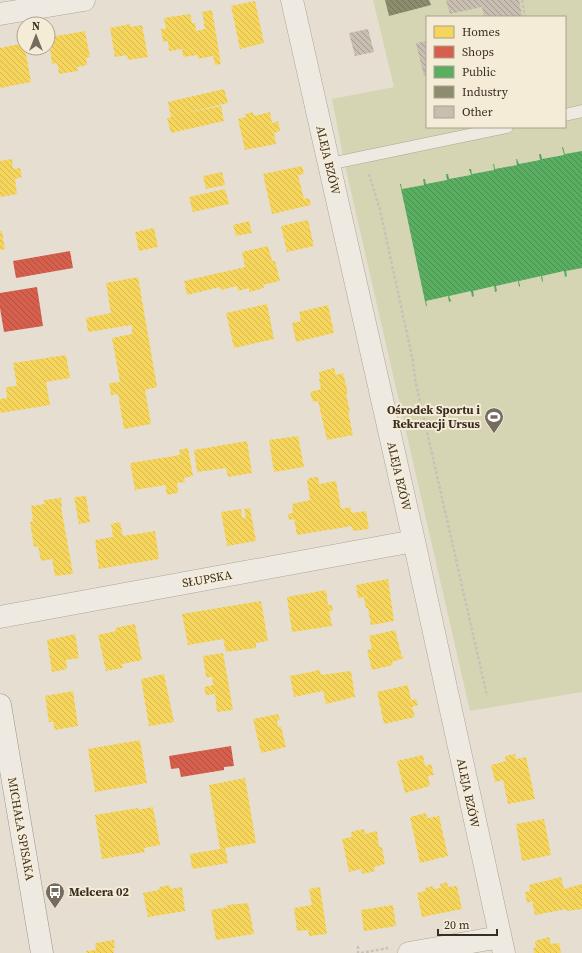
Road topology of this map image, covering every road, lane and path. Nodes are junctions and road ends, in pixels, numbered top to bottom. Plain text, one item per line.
1 (84, 0) edge
2 (292, 0) edge
3 (522, 0) edge
4 (0, 14) edge
5 (525, 16) edge
6 (582, 111) edge
7 (566, 115) edge
8 (502, 128) edge
9 (329, 164) junction
10 (369, 174) dead end
11 (414, 541) junction
12 (0, 617) edge
13 (487, 696) dead end
14 (0, 705) edge
15 (502, 945) edge
16 (358, 946) dead end
17 (399, 950) edge
18 (42, 953) edge
19 (358, 953) edge
20 (361, 953) edge

1 - 4 street
2 - 9 street, ALEJA BZÓW
3 - 5 path
6 - 7 lane
8 - 9 lane
9 - 11 street, ALEJA BZÓW
10 - 13 path
11 - 12 street, SŁUPSKA
11 - 15 street, ALEJA BZÓW
14 - 18 street, MICHAŁA SPISAKA
15 - 17 street
16 - 19 path
17 - 20 path

